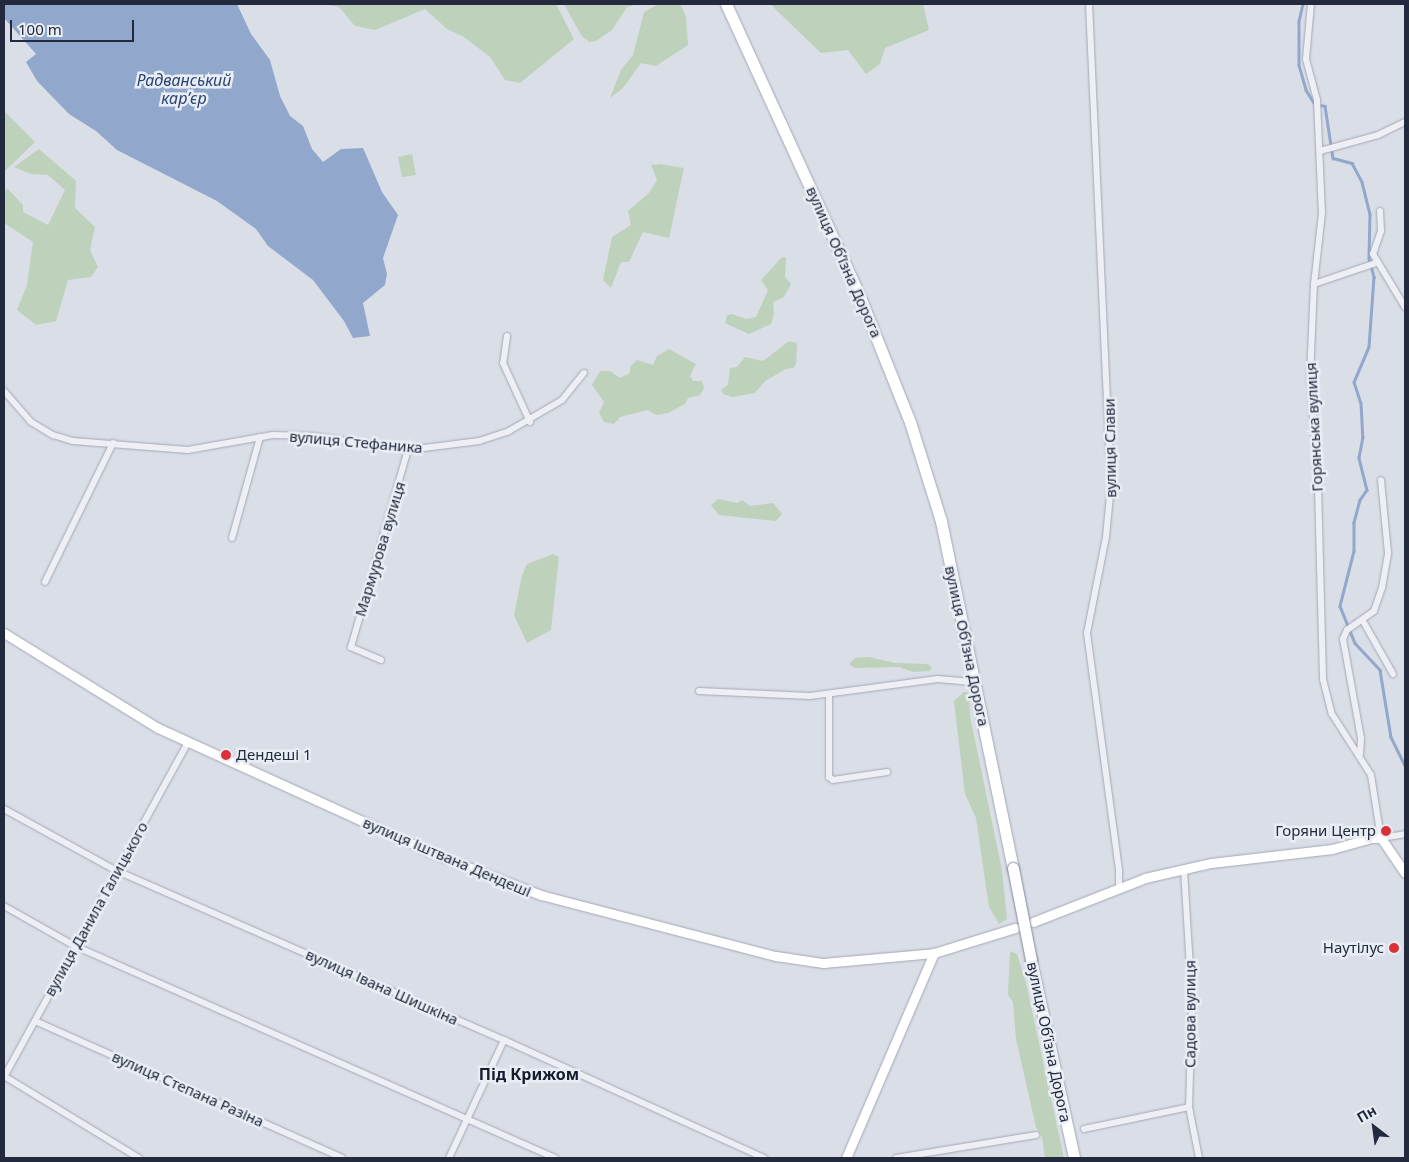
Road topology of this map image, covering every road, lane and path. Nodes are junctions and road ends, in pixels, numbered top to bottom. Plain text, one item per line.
1 (726, 4) edge
2 (1089, 4) edge
3 (1311, 4) edge
4 (1405, 122) edge
5 (1320, 151) junction
6 (1380, 211) dead end
7 (1376, 263) junction
8 (1314, 284) junction
9 (1405, 307) edge
10 (507, 336) dead end
11 (584, 373) dead end
12 (4, 391) edge
13 (530, 422) junction
14 (260, 437) junction
15 (113, 443) junction
16 (408, 450) junction
17 (1381, 480) dead end
18 (232, 538) dead end
19 (45, 582) dead end
20 (1363, 621) junction
21 (4, 633) edge
22 (380, 660) dead end
23 (1393, 674) dead end
24 (975, 682) junction
25 (699, 691) dead end
26 (829, 695) junction
27 (188, 742) junction
28 (1360, 754) junction
29 (887, 772) dead end
30 (4, 809) edge
31 (1405, 834) edge
32 (1381, 838) junction
33 (1184, 870) junction
34 (117, 871) junction
35 (1405, 873) edge
36 (1119, 889) junction
37 (4, 906) edge
38 (1033, 922) dead end
39 (1015, 928) dead end
40 (75, 946) junction
41 (934, 953) junction
42 (35, 1021) junction
43 (504, 1040) junction
44 (4, 1076) edge
45 (1189, 1107) junction
46 (467, 1119) junction
47 (1084, 1129) dead end
48 (1036, 1135) dead end
49 (139, 1158) edge
50 (342, 1158) edge
51 (450, 1158) edge
52 (555, 1158) edge
53 (764, 1158) edge
54 (846, 1158) edge
55 (896, 1158) edge
56 (1074, 1158) edge
57 (1199, 1158) edge

1 - 24 highway, вулиця Обʼїзна Дорога
2 - 36 street, вулиця Слави
3 - 5 street, Горянська вулиця
4 - 5 street
5 - 8 street, Горянська вулиця
6 - 7 street
7 - 8 street
7 - 9 street
8 - 28 street, Горянська вулиця
10 - 13 street
11 - 13 street, вулиця Стефаника
12 - 15 street, вулиця Стефаника
13 - 16 street, вулиця Стефаника
14 - 15 street, вулиця Стефаника
14 - 16 street, вулиця Стефаника
14 - 18 street
15 - 19 street
16 - 22 street, Мармурова вулиця
17 - 20 street
20 - 23 street
20 - 28 street
21 - 27 street, вулиця Іштвана Дендеші
24 - 26 street
24 - 56 highway, вулиця Обʼїзна Дорога, bridge
25 - 26 street
26 - 29 street
27 - 34 street, вулиця Данила Галицького
27 - 41 street, вулиця Іштвана Дендеші
28 - 32 street, Горянська вулиця
30 - 34 street, вулиця Івана Шишкіна
31 - 32 street
32 - 33 street
32 - 35 street
33 - 36 street
33 - 45 street, Садова вулиця
34 - 40 street, вулиця Данила Галицького
34 - 43 street, вулиця Івана Шишкіна
36 - 38 street
37 - 40 street
39 - 41 street, вулиця Іштвана Дендеші
40 - 42 street, вулиця Данила Галицького
40 - 46 street
41 - 54 street
42 - 44 street, вулиця Данила Галицького
42 - 50 street, вулиця Степана Разіна
43 - 46 street
43 - 53 street, вулиця Івана Шишкіна
44 - 49 street
45 - 47 street
45 - 57 street, Садова вулиця
46 - 51 street
46 - 52 street
48 - 55 street

